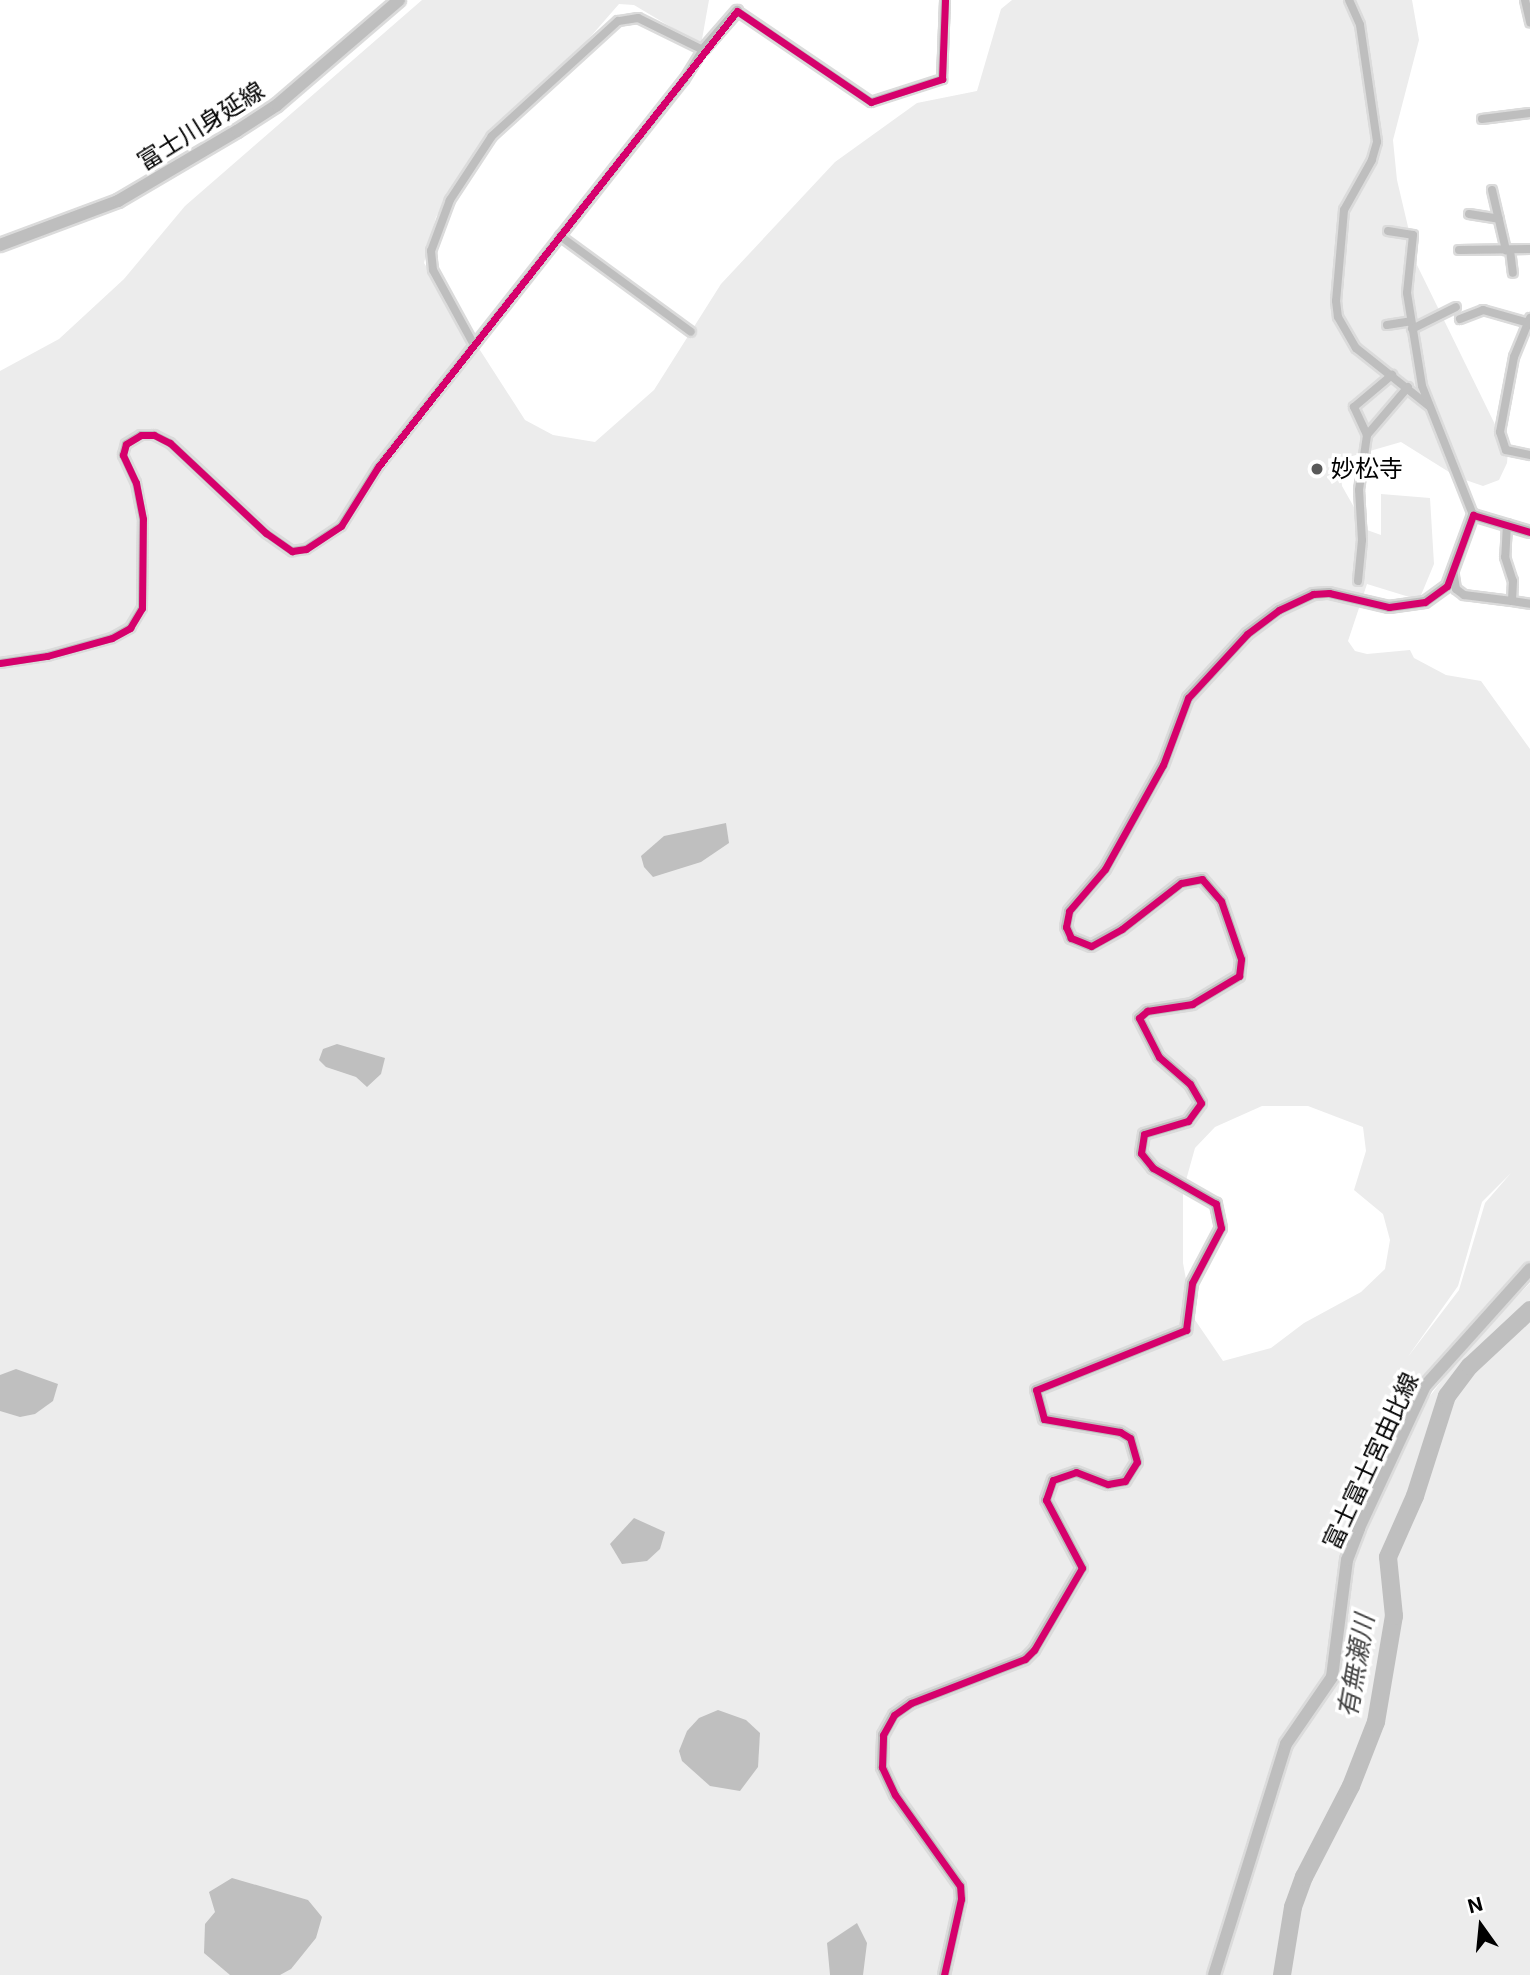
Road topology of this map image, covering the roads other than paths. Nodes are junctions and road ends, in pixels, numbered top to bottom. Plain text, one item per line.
1 (399, 0) edge
2 (945, 0) edge
3 (1349, 0) edge
4 (1525, 0) edge
5 (737, 11) joint
6 (1530, 22) edge
7 (703, 50) junction
8 (1530, 113) edge
9 (1482, 119) dead end
10 (1492, 190) dead end
11 (1469, 214) dead end
12 (1499, 219) junction
13 (1388, 231) dead end
14 (560, 236) junction
15 (0, 245) edge
16 (1530, 249) edge
17 (1459, 250) dead end
18 (1508, 250) junction
19 (1513, 273) dead end
20 (1457, 307) dead end
21 (1460, 319) dead end
22 (1529, 320) edge
23 (1411, 325) junction
24 (1387, 326) dead end
25 (691, 332) dead end
26 (474, 345) junction
27 (1392, 375) junction
28 (1408, 387) junction
29 (1429, 406) junction
30 (1367, 435) junction
31 (1530, 455) edge
32 (1473, 515) junction
33 (1507, 524) junction
34 (1530, 532) edge
35 (1452, 567) junction
36 (1358, 582) dead end
37 (1511, 601) junction
38 (1530, 604) edge
39 (0, 663) edge
40 (1530, 1269) edge
41 (944, 1975) edge
42 (1214, 1975) edge

1 - 15 main road, 富士川身延線
2 - 5 street
3 - 27 street
4 - 6 street
5 - 7 street
7 - 14 street
7 - 26 street
8 - 9 street
10 - 12 street
11 - 12 street
12 - 18 street
13 - 23 street
14 - 25 street
14 - 26 street
16 - 18 street
17 - 18 street
18 - 19 street
20 - 23 street
21 - 22 street
22 - 31 street
23 - 24 street
23 - 29 street
26 - 39 street
27 - 28 street
27 - 30 street
28 - 29 street
28 - 30 street
29 - 32 street
30 - 36 street
32 - 33 street
32 - 35 street
33 - 34 street
33 - 37 street
35 - 37 street
35 - 41 street
37 - 38 street
40 - 42 main road, 富士富士宮由比線

